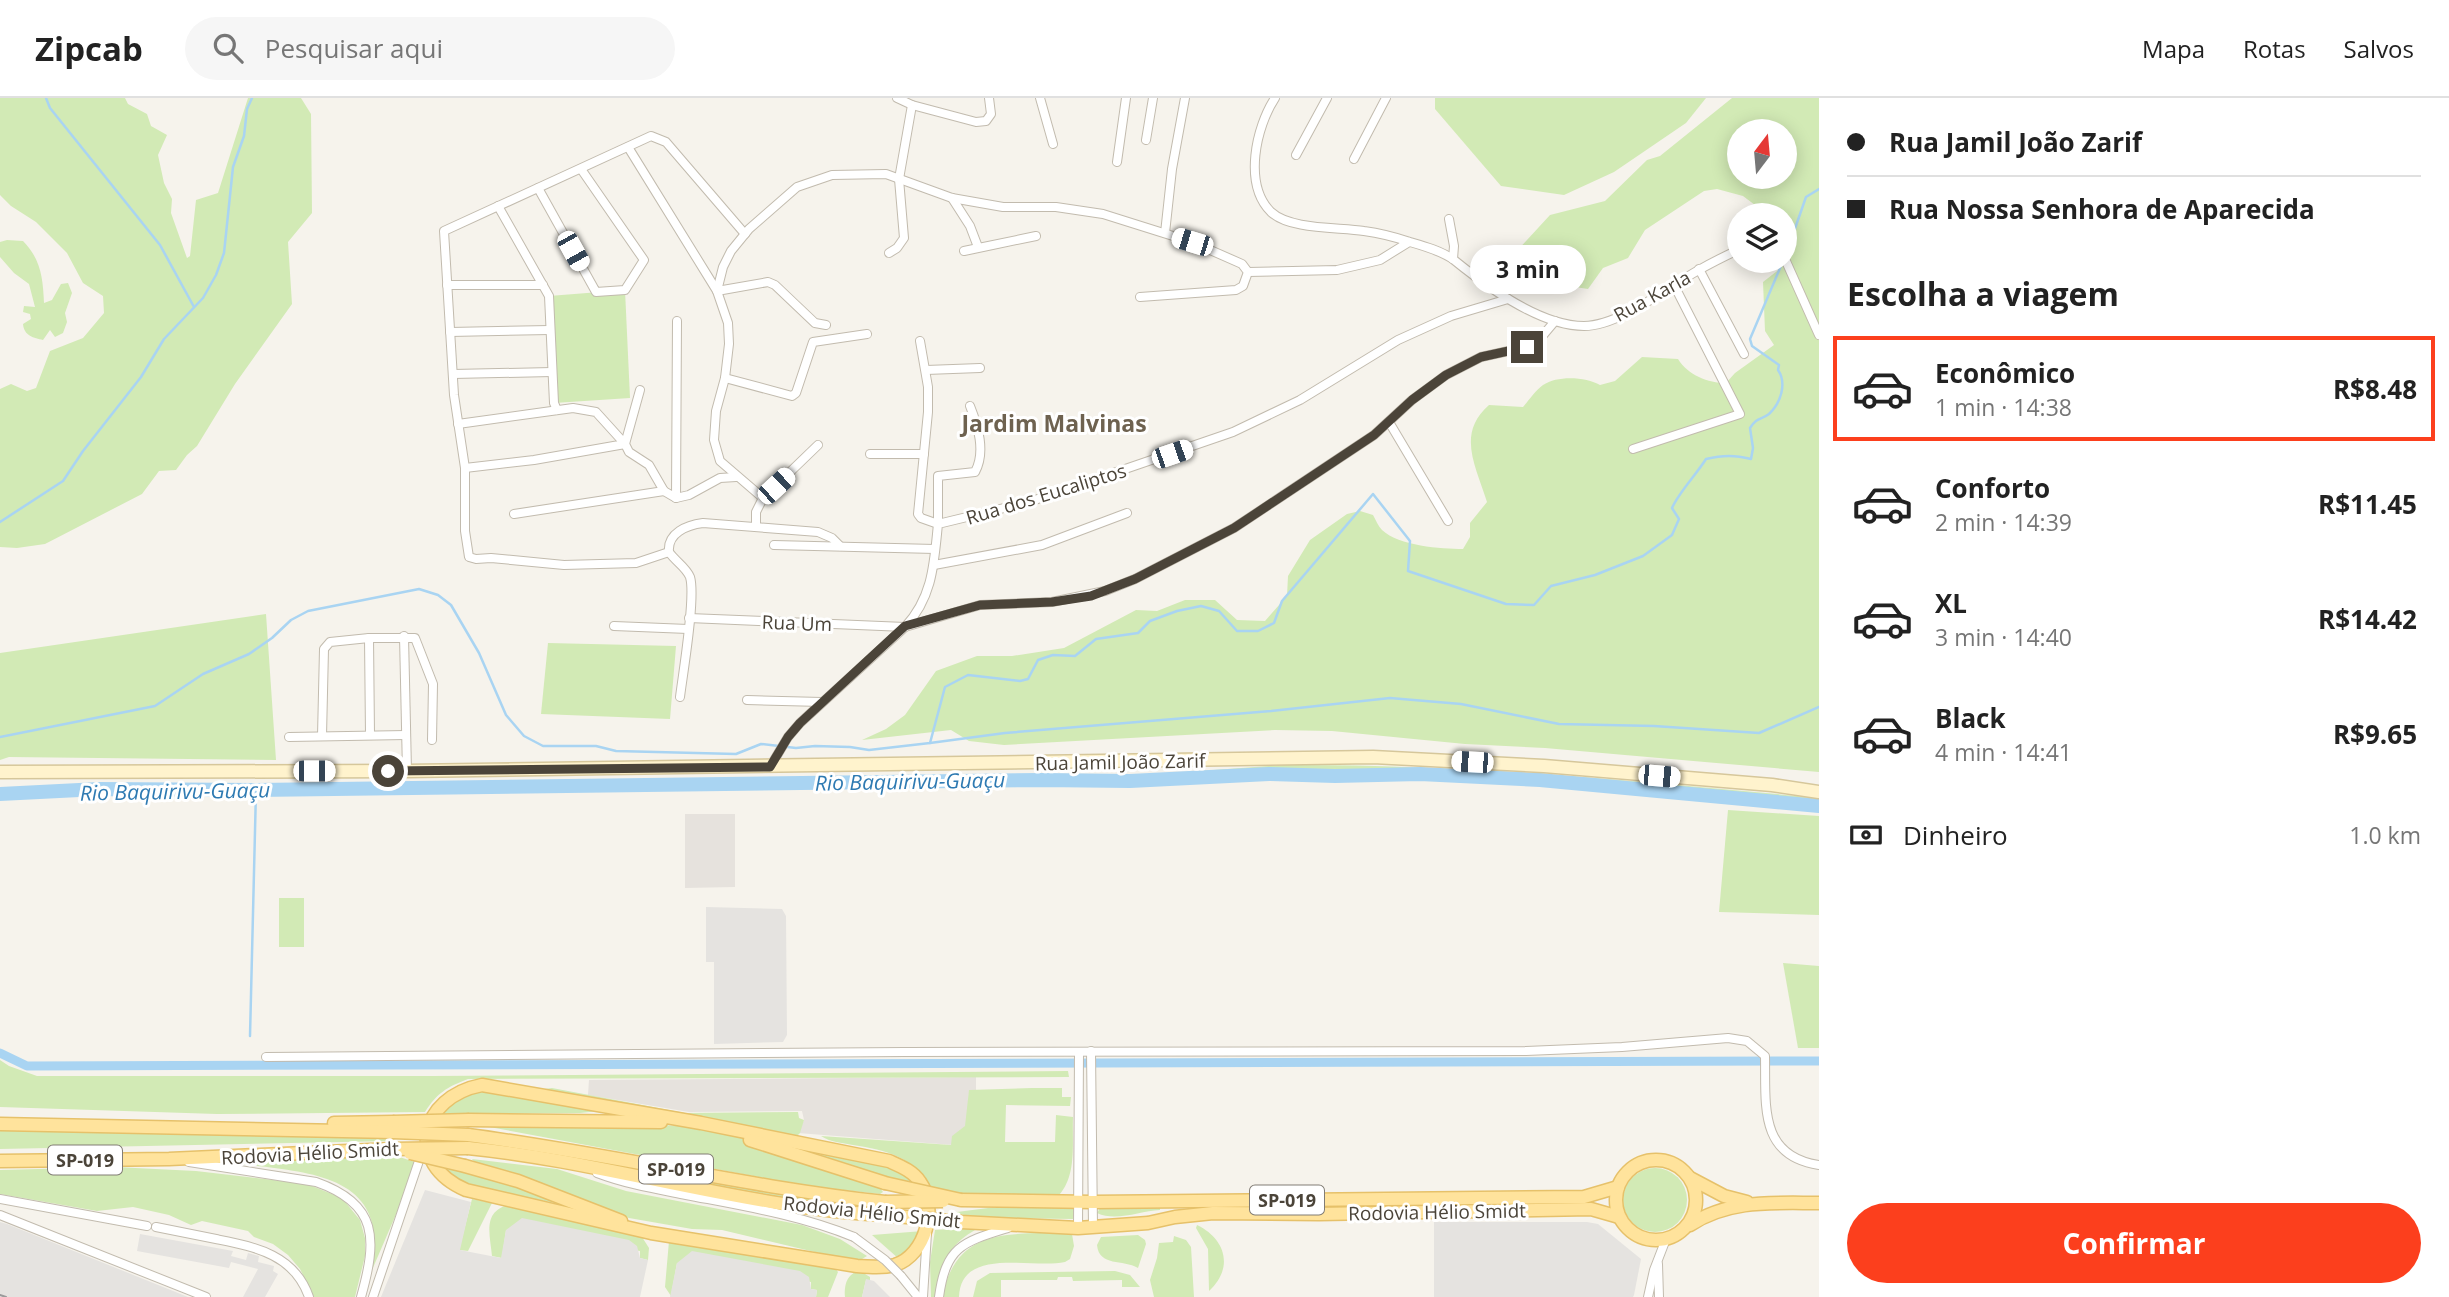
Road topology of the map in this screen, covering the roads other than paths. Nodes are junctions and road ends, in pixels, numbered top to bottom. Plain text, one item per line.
1 (897, 98) edge
2 (989, 98) edge
3 (1040, 98) edge
4 (1126, 98) edge
5 (1153, 98) edge
6 (1185, 98) edge
7 (1275, 98) edge
8 (1328, 98) edge
9 (1386, 98) edge
10 (912, 105) junction
11 (1146, 140) dead end
12 (1053, 144) dead end
13 (628, 147) junction
14 (1296, 155) dead end
15 (1354, 159) dead end
16 (1117, 162) dead end
17 (580, 169) junction
18 (900, 179) junction
19 (538, 188) junction
20 (952, 198) junction
21 (498, 206) junction
22 (1449, 219) dead end
23 (1165, 233) junction
24 (745, 234) junction
25 (1036, 236) dead end
26 (1409, 242) junction
27 (978, 247) junction
28 (964, 251) dead end
29 (889, 253) dead end
30 (1727, 256) edge
31 (1453, 259) junction
32 (1699, 270) junction
33 (1248, 272) junction
34 (1791, 273) edge
35 (447, 285) junction
36 (543, 285) junction
37 (1674, 285) junction
38 (717, 291) junction
39 (1140, 297) dead end
40 (1508, 299) junction
41 (677, 320) dead end
42 (1555, 321) junction
43 (826, 325) dead end
44 (550, 330) junction
45 (450, 332) junction
46 (867, 334) dead end
47 (1819, 335) edge
48 (920, 341) dead end
49 (1744, 354) dead end
50 (980, 368) dead end
51 (926, 370) junction
52 (552, 372) junction
53 (453, 373) junction
54 (724, 378) junction
55 (640, 390) dead end
56 (970, 406) dead end
57 (556, 410) junction
58 (1389, 422) junction
59 (458, 424) junction
60 (625, 444) junction
61 (818, 445) dead end
62 (1633, 449) dead end
63 (870, 454) dead end
64 (924, 454) junction
65 (465, 468) junction
66 (736, 477) junction
67 (664, 491) junction
68 (677, 498) junction
69 (763, 498) junction
70 (1128, 513) dead end
71 (514, 514) dead end
72 (1448, 521) dead end
73 (938, 524) junction
74 (756, 527) junction
75 (774, 545) dead end
76 (840, 546) junction
77 (935, 549) junction
78 (669, 552) junction
79 (934, 565) junction
80 (689, 618) junction
81 (614, 626) dead end
82 (905, 626) junction
83 (688, 628) junction
84 (404, 636) junction
85 (369, 639) junction
86 (680, 697) dead end
87 (747, 700) dead end
88 (822, 702) junction
89 (370, 735) junction
90 (406, 735) junction
91 (322, 736) junction
92 (289, 737) dead end
93 (432, 740) dead end
94 (770, 767) junction
95 (407, 771) junction
96 (0, 772) edge
97 (1819, 792) edge
98 (1091, 1055) junction
99 (1079, 1056) junction
100 (266, 1057) dead end
101 (701, 1123) junction
102 (0, 1124) edge
103 (393, 1127) junction
104 (427, 1135) junction
105 (468, 1142) junction
106 (393, 1149) junction
107 (169, 1159) junction
108 (0, 1161) edge
109 (568, 1162) junction
110 (1819, 1165) edge
111 (1690, 1178) junction
112 (1618, 1186) junction
113 (0, 1199) edge
114 (961, 1200) junction
115 (1078, 1202) junction
116 (1093, 1202) junction
117 (1751, 1203) junction
118 (1819, 1203) edge
119 (885, 1209) junction
120 (0, 1214) edge
121 (1619, 1217) junction
122 (1014, 1226) junction
123 (1093, 1227) junction
124 (1686, 1227) junction
125 (1078, 1228) junction
126 (651, 1233) junction
127 (927, 1233) junction
128 (1666, 1239) junction
129 (1658, 1258) junction
130 (205, 1297) edge
131 (309, 1297) edge
132 (361, 1297) edge
133 (373, 1297) edge
134 (920, 1297) edge
135 (939, 1297) edge
136 (1648, 1297) edge
137 (1658, 1297) edge

1 - 10 street
2 - 10 street
3 - 12 street
4 - 16 street
5 - 11 street
6 - 23 street
7 - 26 street, Rua Karla
8 - 14 street
9 - 15 street
10 - 18 street
13 - 17 street
13 - 24 street
13 - 38 street
17 - 19 street
17 - 19 street
18 - 20 street
18 - 24 street
18 - 29 street
19 - 21 street
20 - 23 street
20 - 27 street
21 - 35 street
21 - 36 street
22 - 31 street
23 - 33 street
24 - 38 street
25 - 27 street
26 - 31 street, Rua Karla
26 - 33 street
27 - 28 street
30 - 32 street, Rua Karla
31 - 40 street, Rua Karla
32 - 37 street, Rua Karla
32 - 49 street
33 - 39 street
34 - 47 street
35 - 36 street
35 - 45 street
36 - 44 street
37 - 42 street, Rua Karla
37 - 62 street
38 - 43 street
38 - 54 street
40 - 42 street, Rua Karla
40 - 73 street, Rua dos Eucaliptos
41 - 68 street
42 - 58 street
44 - 45 street
44 - 52 street
45 - 53 street
46 - 54 street
48 - 51 street
50 - 51 street
51 - 64 street
52 - 53 street
52 - 57 street
53 - 59 street
54 - 66 street
55 - 60 street
56 - 73 street
57 - 59 street
57 - 60 street
58 - 72 street
58 - 82 street
59 - 65 street
60 - 65 street
60 - 67 street
61 - 69 street
63 - 64 street
64 - 73 street
65 - 78 street
66 - 68 street
66 - 69 street
67 - 68 street
67 - 71 street
69 - 74 street
70 - 79 street
73 - 77 street
74 - 76 street
74 - 78 street
75 - 76 street
76 - 77 street
77 - 79 street
78 - 80 street
79 - 82 street
80 - 82 street, Rua Um
80 - 83 street
81 - 83 street
82 - 88 street
83 - 86 street
84 - 85 street
84 - 90 street
84 - 93 street
85 - 89 street
85 - 91 street
87 - 88 street
88 - 94 street
89 - 90 street
89 - 91 street
90 - 95 street
91 - 92 street
94 - 95 main road, Rua Jamil João Zarif
94 - 97 main road, Rua Jamil João Zarif
95 - 96 main road, Rua Jamil João Zarif
98 - 99 street
98 - 110 street
98 - 116 street
99 - 100 street
99 - 115 street
101 - 103 main road, bridge
101 - 104 main road
101 - 114 main road, bridge
101 - 127 main road
102 - 103 main road, Rodovia Hélio Smidt / SP-019
103 - 105 main road, Rodovia Hélio Smidt / SP-019, bridge
104 - 126 main road
104 - 133 street
105 - 106 main road, Rodovia Hélio Smidt / SP-019, bridge
105 - 109 main road, Rodovia Hélio Smidt / SP-019
105 - 119 main road, Rodovia Hélio Smidt / SP-019
106 - 107 main road, Rodovia Hélio Smidt / SP-019
106 - 126 main road, bridge
107 - 108 main road, Rodovia Hélio Smidt / SP-019
107 - 132 street
109 - 119 main road, Rodovia Hélio Smidt / SP-019
109 - 134 street, bridge
111 - 112 main road, SP-019
111 - 117 main road, SP-019
111 - 124 main road
112 - 116 main road, Rodovia Hélio Smidt / SP-019
112 - 121 main road
113 - 131 street
114 - 115 main road, Rodovia Hélio Smidt / SP-019
114 - 119 main road, Rodovia Hélio Smidt / SP-019, bridge
115 - 116 main road, Rodovia Hélio Smidt / SP-019
115 - 125 street
116 - 123 street
117 - 118 main road, SP-019
117 - 124 main road, SP-019
119 - 122 main road, Rodovia Hélio Smidt / SP-019, bridge
120 - 130 street
121 - 123 main road, Rodovia Hélio Smidt / SP-019
121 - 128 main road, SP-019
122 - 125 main road, Rodovia Hélio Smidt / SP-019
122 - 135 street
123 - 125 main road, Rodovia Hélio Smidt / SP-019
124 - 128 main road, SP-019
126 - 127 main road
127 - 134 street
128 - 129 street
129 - 136 street
129 - 137 street

